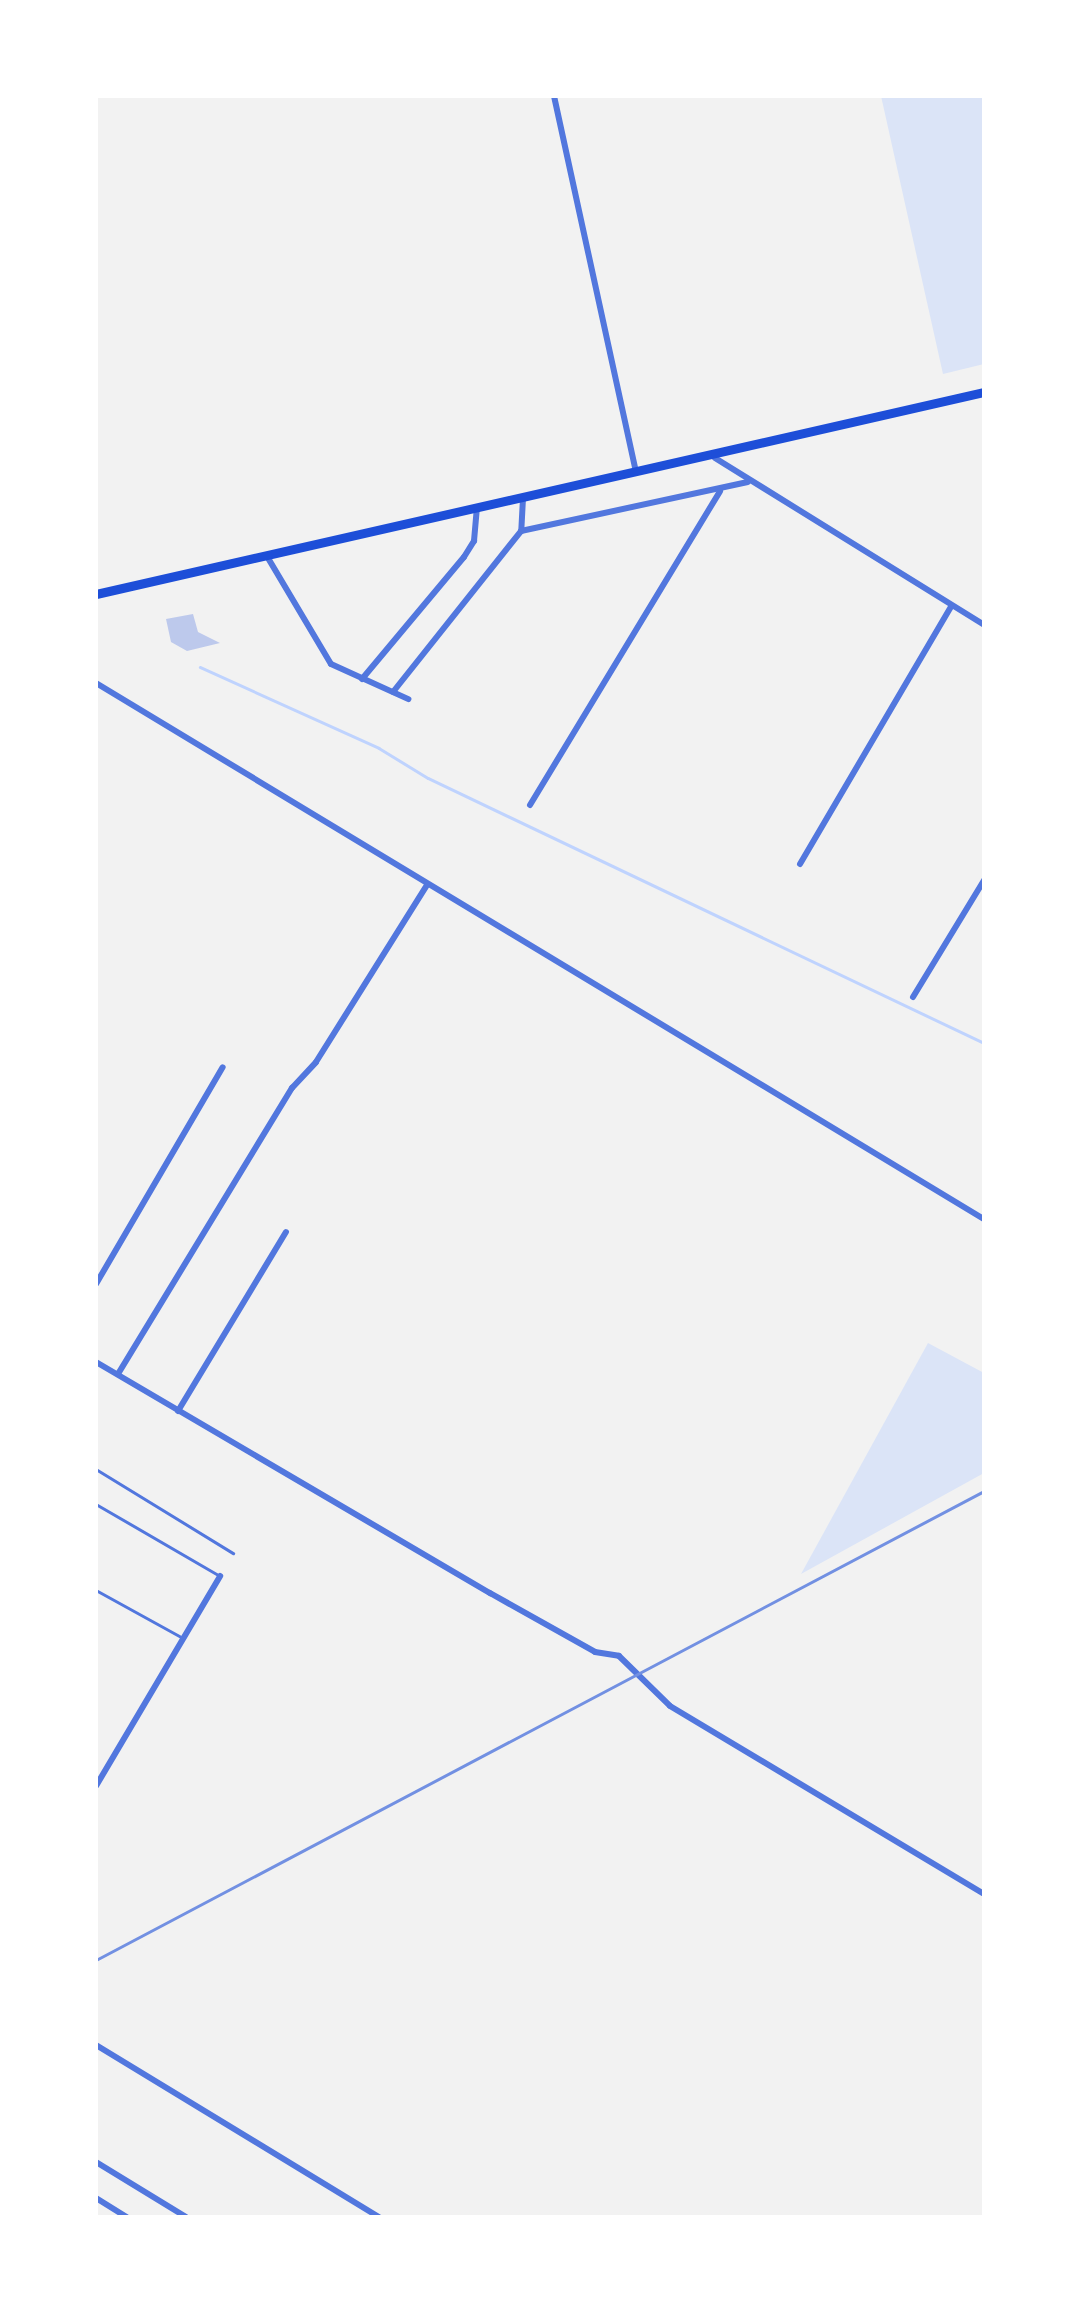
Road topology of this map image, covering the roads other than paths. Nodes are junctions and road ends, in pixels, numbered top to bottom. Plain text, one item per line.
1 (554, 96) edge
2 (984, 392) edge
3 (715, 458) junction
4 (636, 474) junction
5 (748, 482) junction
6 (720, 491) junction
7 (523, 498) junction
8 (477, 509) junction
9 (521, 531) junction
10 (268, 558) junction
11 (96, 594) edge
12 (951, 607) junction
13 (984, 625) edge
14 (362, 679) junction
15 (96, 683) edge
16 (393, 692) junction
17 (408, 699) dead end
18 (530, 805) dead end
19 (800, 864) dead end
20 (984, 880) edge
21 (427, 885) junction
22 (913, 997) dead end
23 (223, 1067) dead end
24 (984, 1219) edge
25 (286, 1232) dead end
26 (96, 1284) edge
27 (96, 1362) edge
28 (118, 1374) junction
29 (178, 1410) junction
30 (96, 1469) edge
31 (96, 1504) edge
32 (233, 1553) dead end
33 (220, 1576) joint
34 (96, 1590) edge
35 (183, 1639) junction
36 (96, 1786) edge
37 (984, 1894) edge
38 (96, 2045) edge
39 (96, 2162) edge
40 (96, 2198) edge
41 (127, 2217) edge
42 (186, 2217) edge
43 (380, 2217) edge

1 - 4 street
2 - 3 main road
3 - 4 main road
3 - 5 street
4 - 7 main road
5 - 6 street
5 - 12 street
6 - 9 street
6 - 18 street
7 - 8 main road
7 - 9 street
8 - 10 main road
8 - 14 street
9 - 16 street
10 - 11 main road
10 - 14 street
12 - 13 street
12 - 19 street
14 - 16 street
15 - 21 street
16 - 17 street
20 - 22 street
21 - 24 street
21 - 28 street
23 - 26 street
25 - 29 street
27 - 28 street
28 - 29 street
29 - 37 street
30 - 32 lane
31 - 33 lane
33 - 35 street
34 - 35 lane
35 - 36 street
38 - 43 street
39 - 42 street
40 - 41 street

